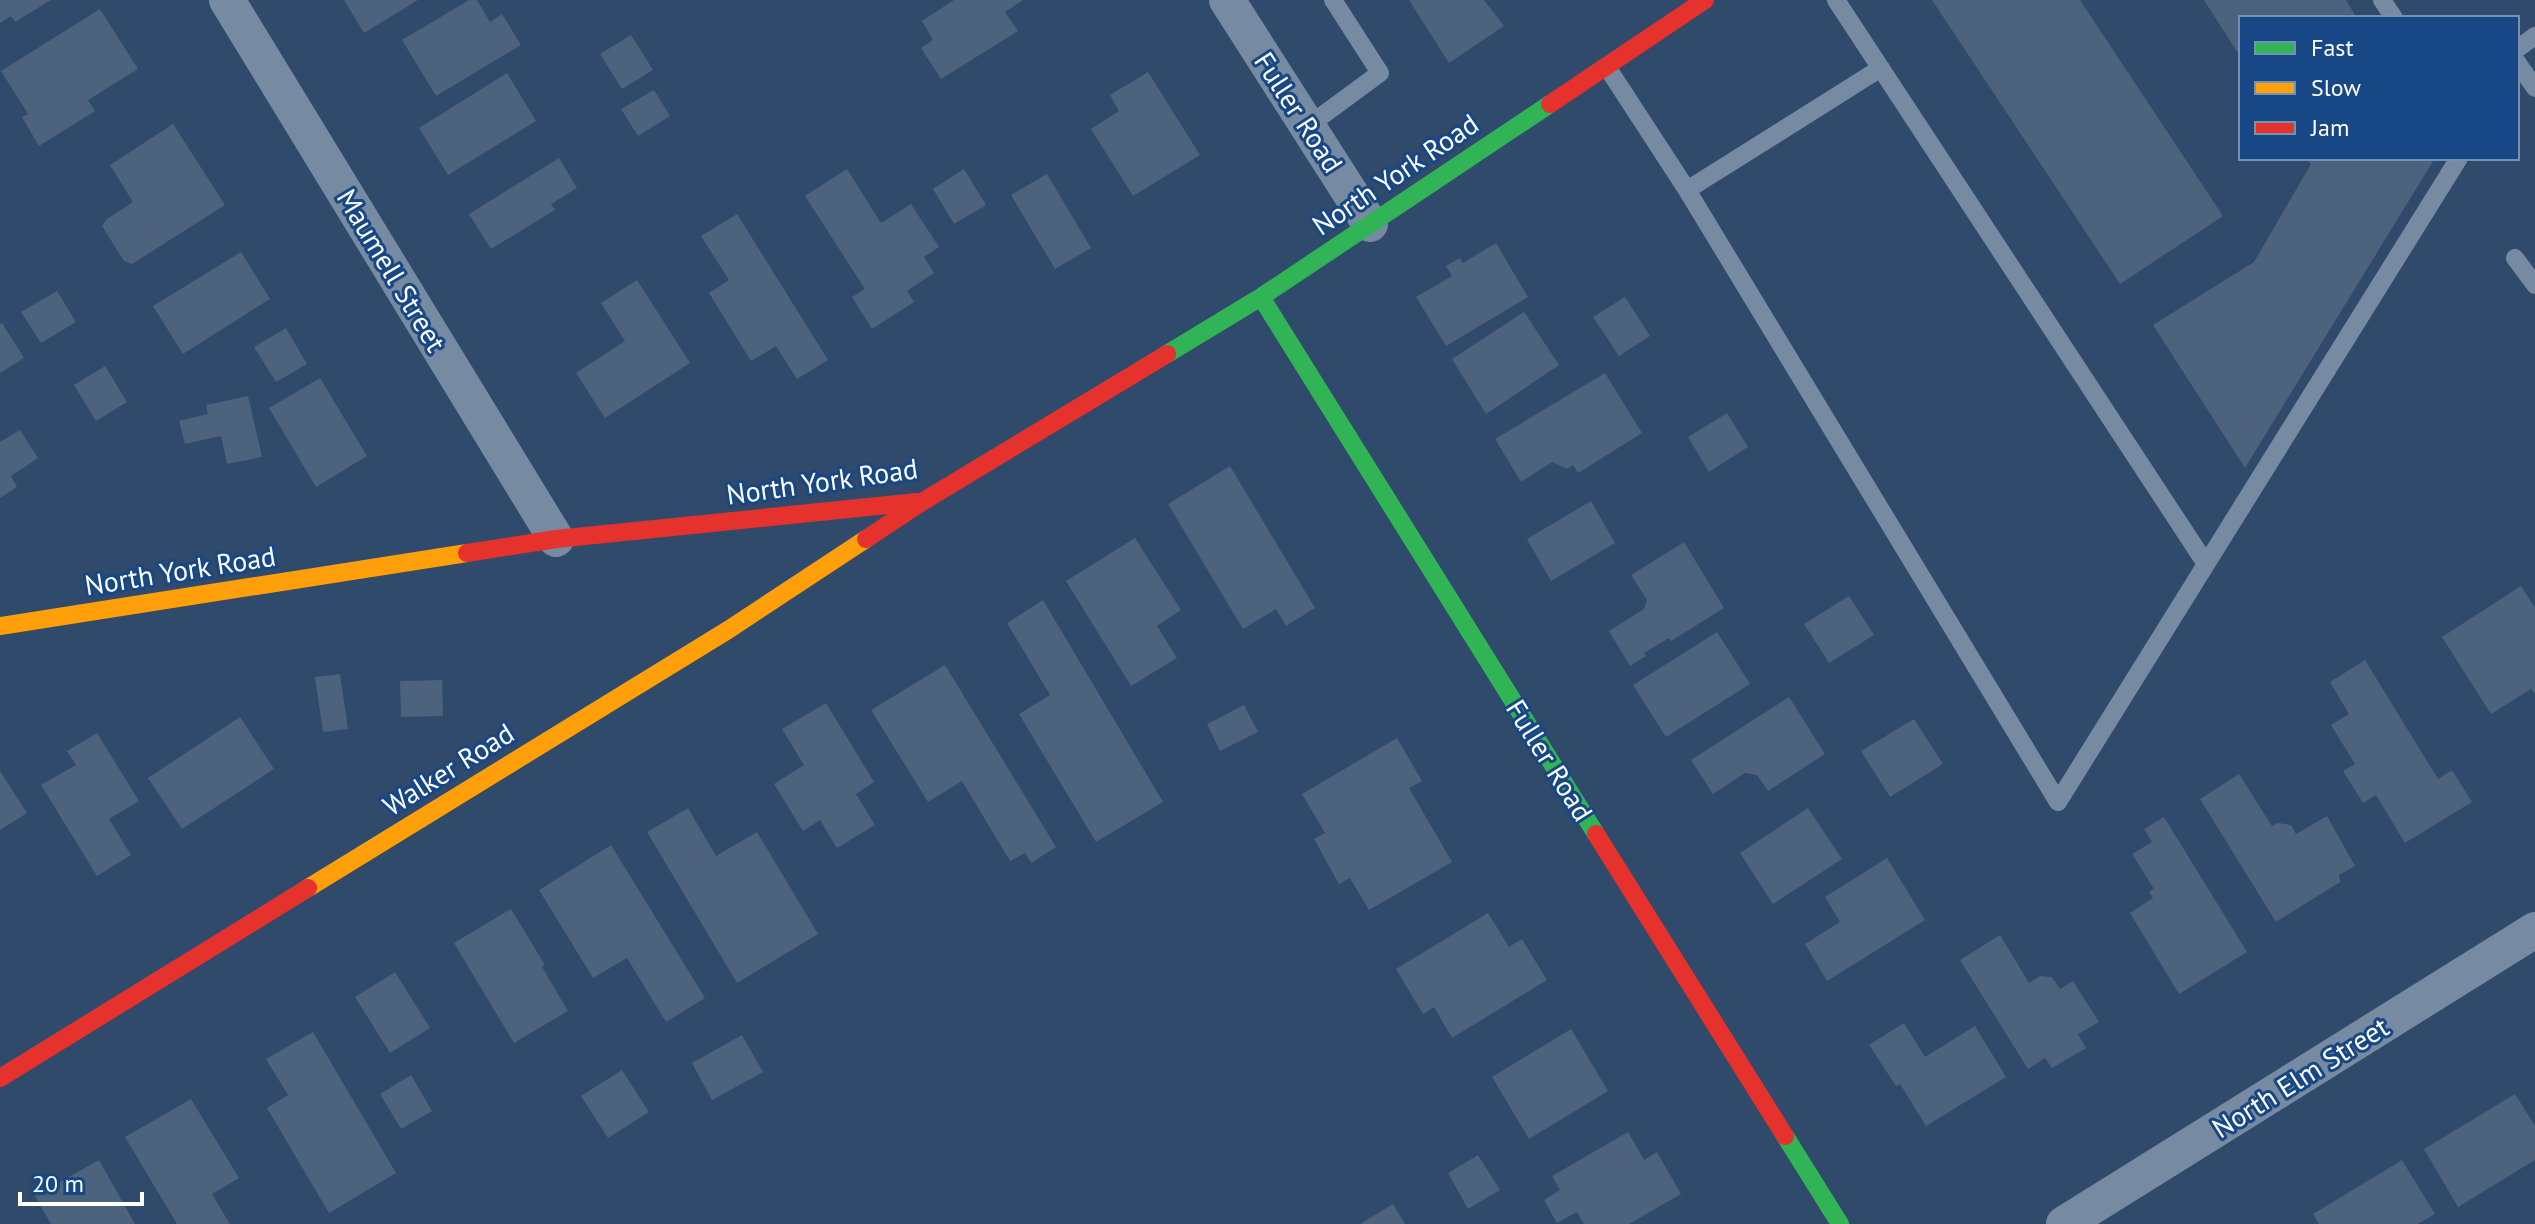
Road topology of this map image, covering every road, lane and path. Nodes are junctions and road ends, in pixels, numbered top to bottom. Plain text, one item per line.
1 (227, 0) edge
2 (1227, 0) edge
3 (1333, 0) edge
4 (1705, 0) edge
5 (1836, 0) edge
6 (2519, 65) edge
7 (1607, 67) junction
8 (1881, 68) junction
9 (2535, 88) edge
10 (1308, 126) junction
11 (2458, 160) edge
12 (1687, 190) junction
13 (1370, 224) junction
14 (2515, 258) dead end
15 (2535, 285) edge
16 (1261, 297) junction
17 (922, 502) junction
18 (556, 539) junction
19 (2206, 564) junction
20 (0, 626) edge
21 (2535, 930) edge
22 (0, 1078) edge
23 (1840, 1224) edge
24 (2064, 1224) edge

1 - 18 street, Maumell Street
2 - 10 street, Fuller Road
3 - 10 lane
4 - 7 street, North York Road
5 - 8 lane
6 - 9 lane
7 - 12 lane
7 - 13 street, North York Road
8 - 12 lane
8 - 19 lane
10 - 13 street, Fuller Road
11 - 19 lane
12 - 19 lane
13 - 16 street, North York Road
14 - 15 lane
16 - 17 street, North York Road
16 - 23 street, Fuller Road
17 - 18 street, North York Road
17 - 22 street, Walker Road
18 - 20 street, North York Road
21 - 24 street, North Elm Street

